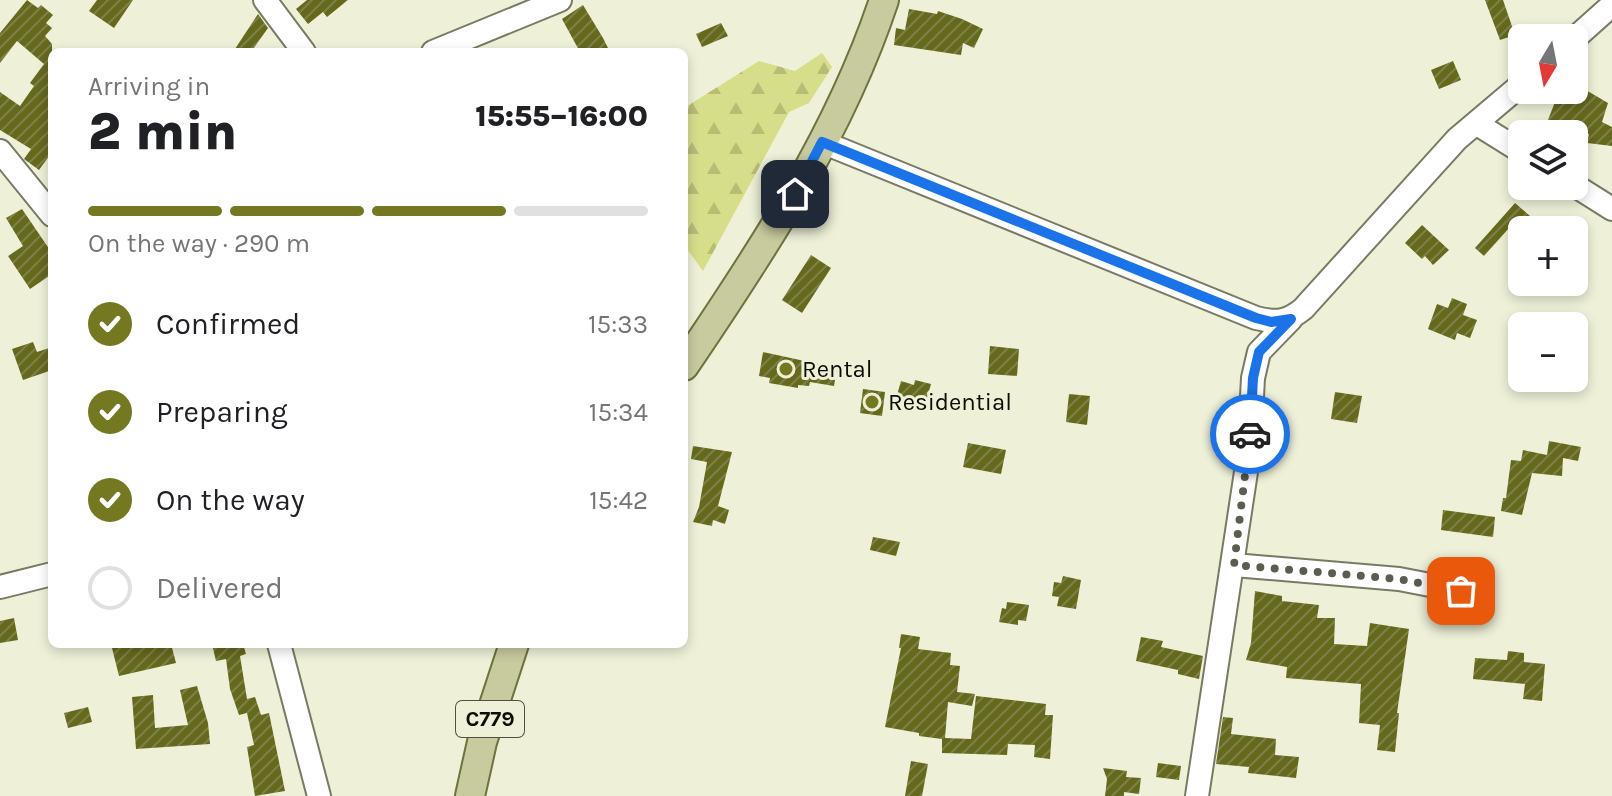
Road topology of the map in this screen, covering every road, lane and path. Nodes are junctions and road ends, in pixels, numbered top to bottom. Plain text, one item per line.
1 (265, 0) edge
2 (560, 0) edge
3 (884, 0) edge
4 (1612, 5) edge
5 (1588, 26) edge
6 (301, 48) edge
7 (443, 48) edge
8 (1508, 96) edge
9 (1477, 124) junction
10 (822, 142) junction
11 (1508, 143) edge
12 (0, 151) edge
13 (1588, 194) edge
14 (1612, 209) edge
15 (48, 210) edge
16 (1291, 319) junction
17 (688, 360) edge
18 (1234, 565) junction
19 (48, 575) edge
20 (0, 587) edge
21 (1461, 591) dead end
22 (280, 648) edge
23 (513, 648) edge
24 (319, 796) edge
25 (470, 796) edge
26 (1197, 796) edge

1 - 6 street
2 - 7 street
3 - 10 main road
4 - 5 street
8 - 9 street
9 - 11 street
9 - 16 street
10 - 16 street
10 - 17 main road
12 - 15 street
13 - 14 street
16 - 18 street
18 - 21 street
18 - 26 street
19 - 20 street
22 - 24 street
23 - 25 main road, C779

